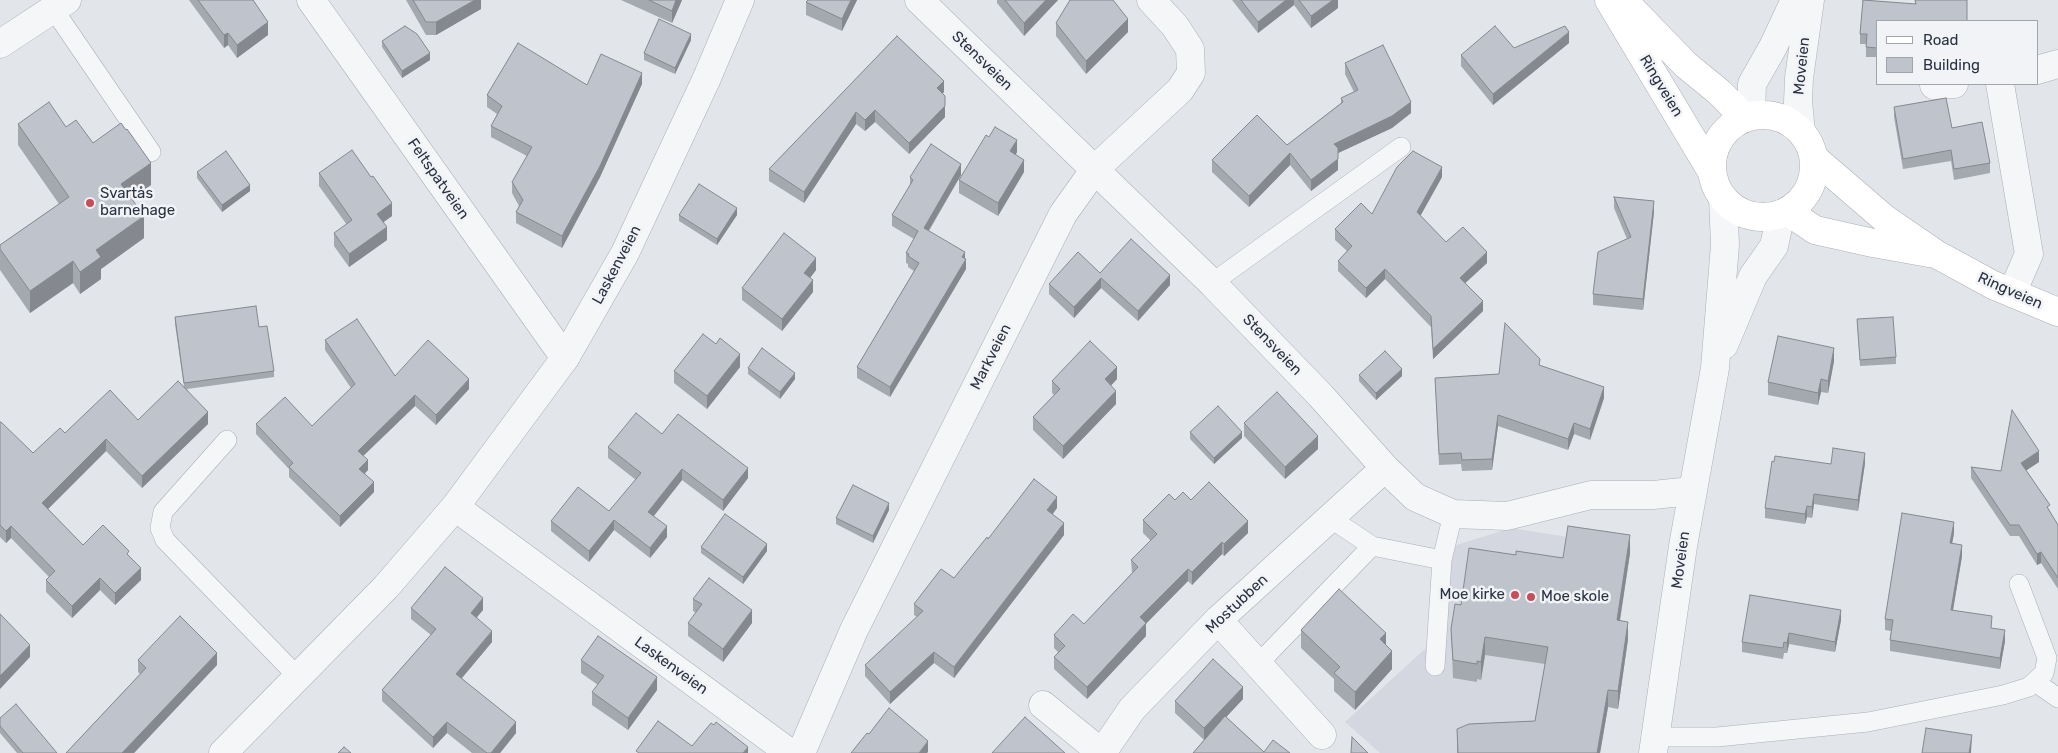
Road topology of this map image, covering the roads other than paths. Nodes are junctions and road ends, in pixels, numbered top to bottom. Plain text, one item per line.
1 (311, 0) edge
2 (740, 0) edge
3 (919, 0) edge
4 (1150, 0) edge
5 (1609, 0) edge
6 (1623, 0) edge
7 (1794, 0) edge
8 (1810, 0) edge
9 (61, 5) edge
10 (0, 44) edge
11 (2058, 64) edge
12 (2038, 70) edge
13 (2000, 85) edge
14 (1748, 117) junction
15 (1801, 132) junction
16 (1401, 147) dead end
17 (151, 152) dead end
18 (1814, 158) junction
19 (1095, 169) junction
20 (1712, 172) junction
21 (1723, 198) junction
22 (1784, 213) junction
23 (1936, 254) junction
24 (1212, 283) junction
25 (2012, 293) junction
26 (2058, 312) edge
27 (565, 358) junction
28 (1715, 368) junction
29 (227, 440) dead end
30 (1385, 468) junction
31 (1692, 491) junction
32 (455, 507) junction
33 (1453, 514) junction
34 (1330, 518) junction
35 (1372, 546) junction
36 (1442, 560) junction
37 (2019, 584) dead end
38 (1218, 620) junction
39 (1258, 664) junction
40 (1435, 666) dead end
41 (299, 678) junction
42 (2035, 682) junction
43 (2058, 698) edge
44 (1043, 705) dead end
45 (1322, 735) dead end
46 (1655, 745) edge
47 (223, 753) edge
48 (790, 753) edge
49 (801, 753) edge
50 (1102, 753) edge

1 - 27 street, Feltspatveien
2 - 27 street, Laskenveien
3 - 19 street, Stensveien
4 - 19 street, Markveien
5 - 20 main road, Ringveien
6 - 14 main road, Ringveien
7 - 14 street, Moveien
8 - 15 street, Moveien
9 - 10 street
9 - 17 lane
11 - 12 street
13 - 25 street
14 - 15 main road
14 - 20 main road
15 - 18 main road
16 - 24 lane
18 - 22 main road
18 - 23 main road, Ringveien
19 - 24 street, Stensveien
19 - 49 street, Markveien
20 - 21 main road
21 - 22 main road
21 - 28 street, Moveien
22 - 23 main road, Ringveien
22 - 28 street, Moveien
23 - 25 main road, Ringveien
24 - 30 street, Stensveien
25 - 26 main road, Ringveien
27 - 32 street, Laskenveien
28 - 31 street, Moveien
29 - 41 lane
30 - 33 street, Stensveien
30 - 34 street, Mostubben
31 - 33 street, Stensveien
31 - 46 street, Moveien
32 - 41 street, Laskenveien
32 - 48 street, Laskenveien
33 - 36 lane
34 - 35 lane
34 - 38 street, Mostubben
35 - 36 lane
35 - 39 lane
36 - 40 lane
37 - 42 lane
38 - 39 street
38 - 50 street, Mostubben
39 - 45 street
41 - 47 street, Laskenveien
42 - 43 lane
42 - 46 lane
44 - 50 street, Mostubben

